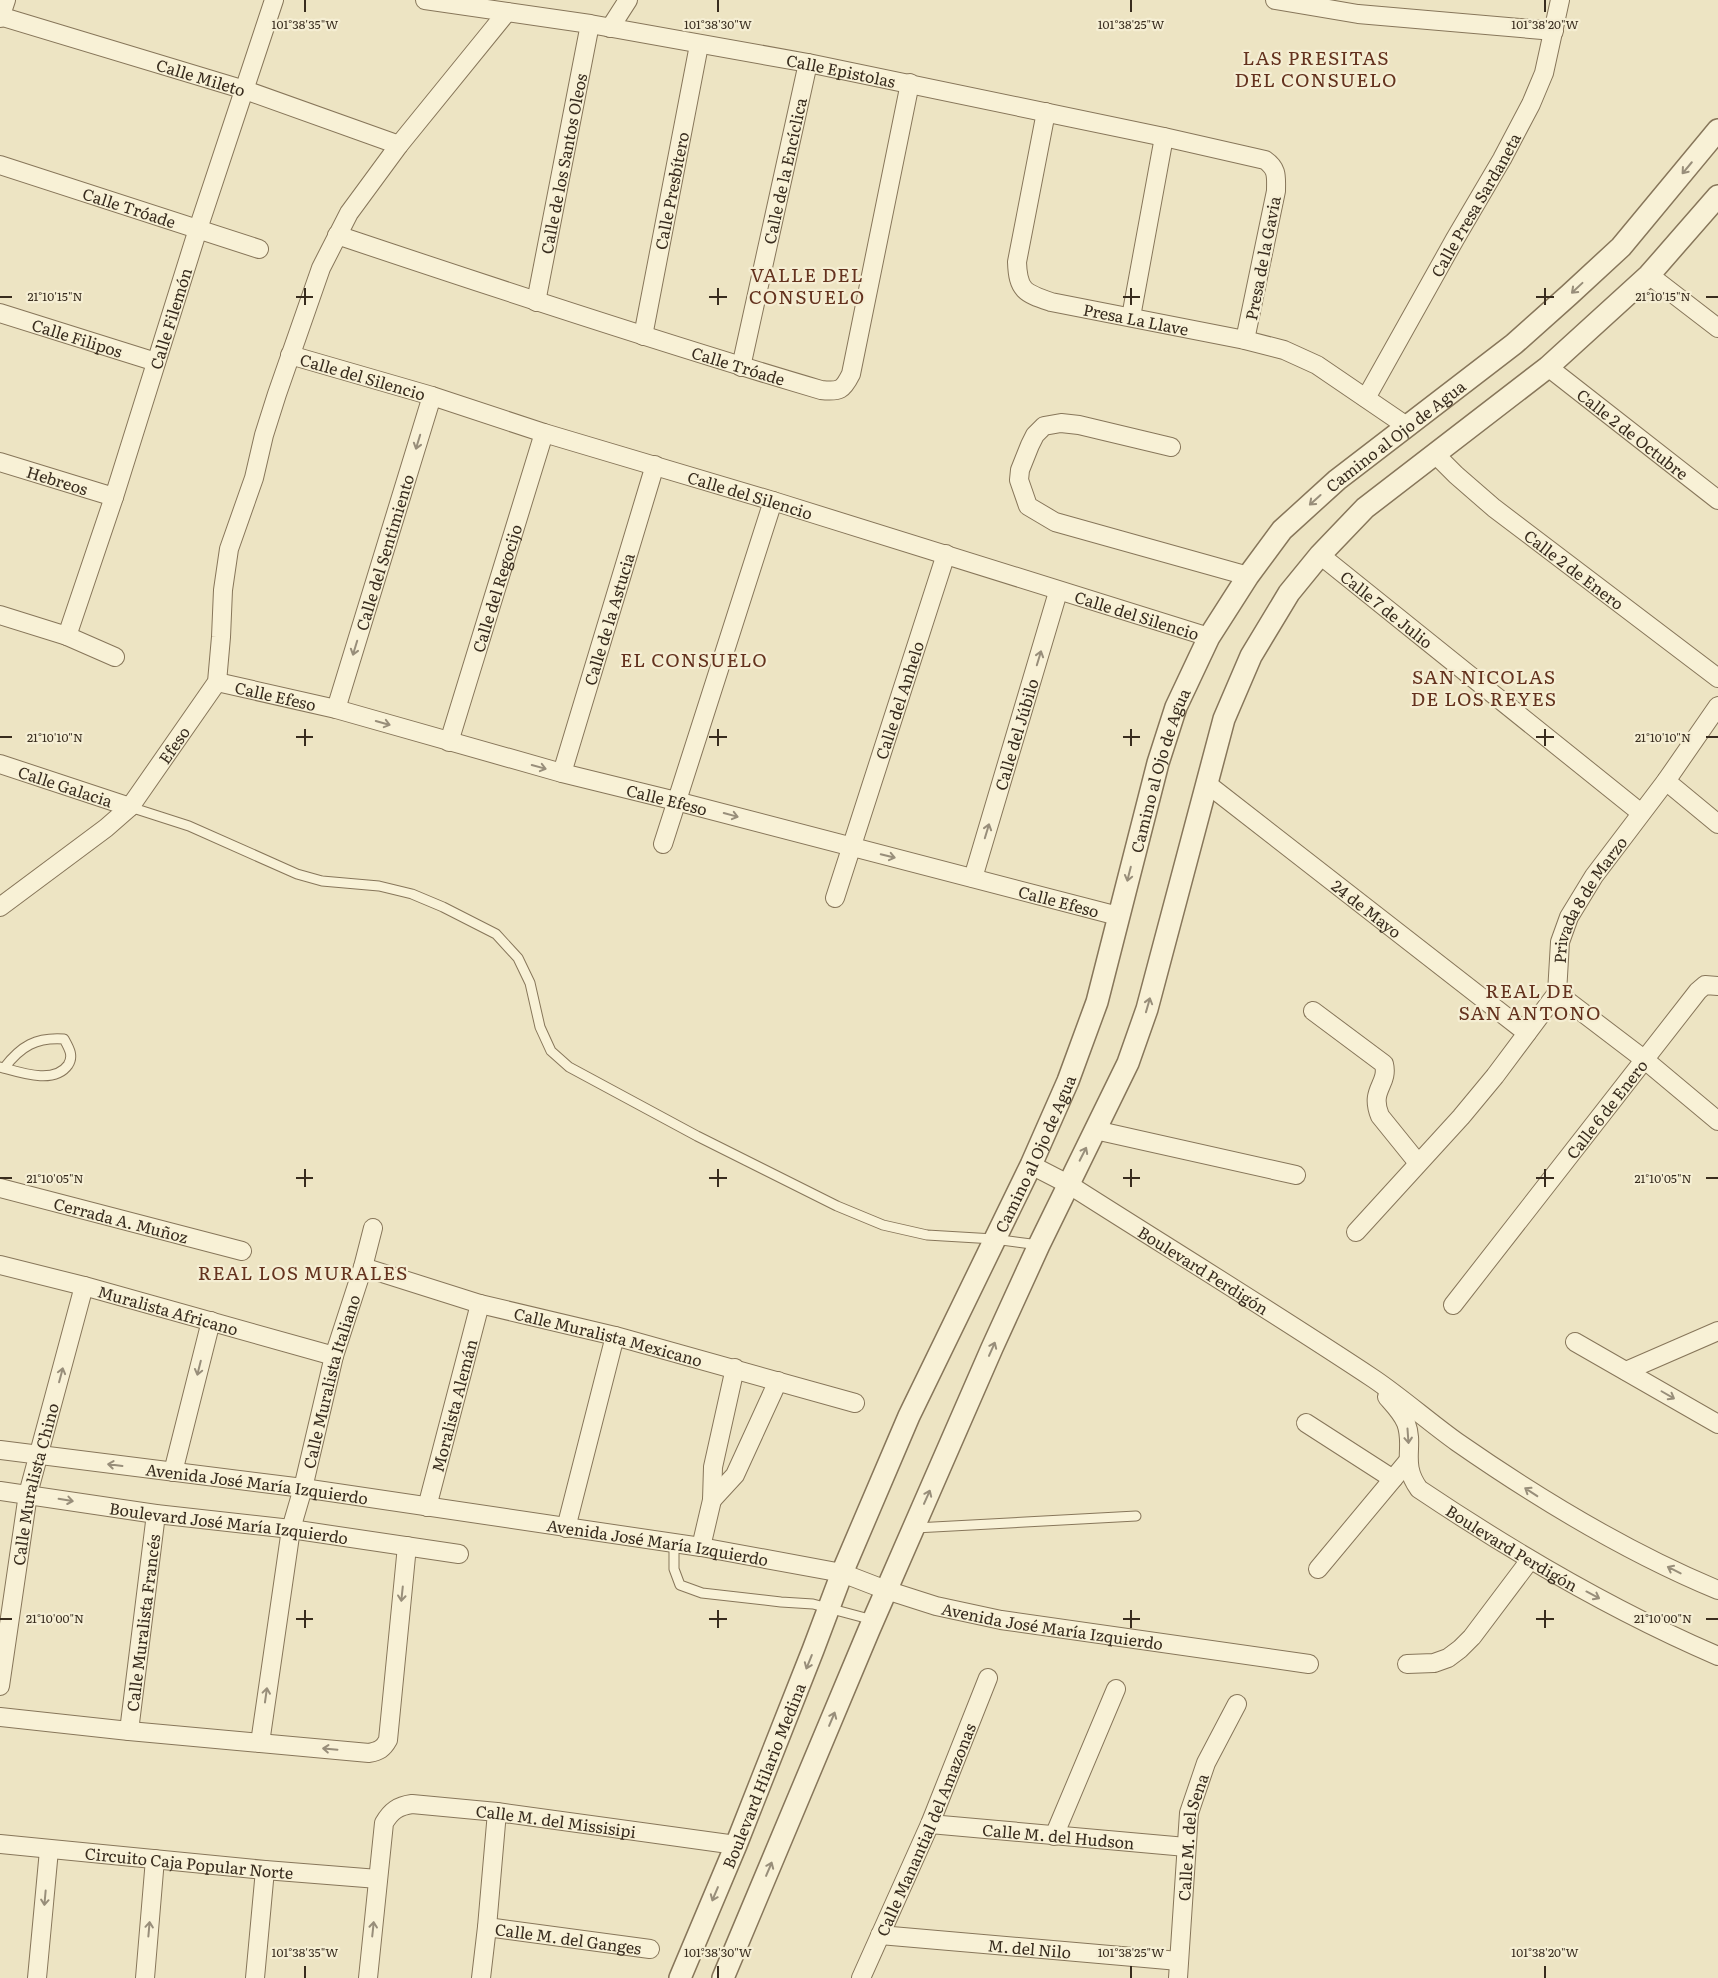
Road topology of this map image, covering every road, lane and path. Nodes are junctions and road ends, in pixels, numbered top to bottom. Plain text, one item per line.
1 (6, 0) edge
2 (274, 0) edge
3 (425, 0) edge
4 (628, 0) edge
5 (1275, 0) edge
6 (1560, 0) edge
7 (508, 12) junction
8 (0, 17) edge
9 (590, 24) junction
10 (610, 28) junction
11 (1554, 31) junction
12 (699, 45) junction
13 (808, 63) junction
14 (910, 83) junction
15 (245, 90) junction
16 (1046, 112) junction
17 (1718, 130) edge
18 (1164, 137) junction
19 (399, 145) junction
20 (1255, 156) joint
21 (0, 165) edge
22 (1718, 196) edge
23 (198, 228) junction
24 (337, 234) junction
25 (259, 249) dead end
26 (1649, 274) junction
27 (536, 302) junction
28 (0, 313) edge
29 (1131, 317) junction
30 (1718, 328) edge
31 (643, 336) junction
32 (1245, 340) junction
33 (290, 355) junction
34 (156, 362) junction
35 (742, 367) junction
36 (1548, 367) junction
37 (432, 396) junction
38 (1366, 398) junction
39 (1408, 426) junction
40 (544, 433) junction
41 (1171, 446) dead end
42 (1435, 454) junction
43 (0, 462) edge
44 (655, 465) junction
45 (114, 497) junction
46 (1718, 500) edge
47 (773, 501) junction
48 (946, 554) junction
49 (1320, 555) junction
50 (1248, 576) junction
51 (1058, 592) junction
52 (0, 615) edge
53 (67, 636) junction
54 (1209, 637) junction
55 (115, 657) dead end
56 (1718, 678) edge
57 (217, 682) junction
58 (1718, 706) edge
59 (336, 709) junction
60 (449, 742) junction
61 (0, 764) edge
62 (562, 773) junction
63 (1666, 781) junction
64 (1206, 783) junction
65 (676, 801) junction
66 (130, 807) junction
67 (1641, 813) junction
68 (1718, 824) edge
69 (663, 844) dead end
70 (852, 847) junction
71 (973, 878) junction
72 (835, 898) dead end
73 (0, 907) edge
74 (1118, 916) junction
75 (1711, 986) edge
76 (1557, 993) junction
77 (1313, 1011) dead end
78 (1527, 1033) junction
79 (1645, 1060) junction
80 (2, 1068) edge
81 (1718, 1121) edge
82 (1095, 1130) junction
83 (1418, 1163) junction
84 (1030, 1165) junction
85 (1296, 1175) dead end
86 (1068, 1184) junction
87 (0, 1188) edge
88 (373, 1228) dead end
89 (1356, 1232) dead end
90 (994, 1239) junction
91 (1039, 1245) junction
92 (242, 1251) dead end
93 (0, 1265) edge
94 (363, 1267) junction
95 (84, 1286) junction
96 (480, 1304) junction
97 (1453, 1305) dead end
98 (211, 1321) junction
99 (1718, 1331) edge
100 (615, 1336) junction
101 (1575, 1342) dead end
102 (334, 1356) junction
103 (735, 1368) junction
104 (1626, 1371) junction
105 (1375, 1380) junction
106 (778, 1381) junction
107 (855, 1403) dead end
108 (1306, 1423) dead end
109 (1718, 1424) edge
110 (0, 1450) edge
111 (39, 1456) junction
112 (1408, 1461) junction
113 (174, 1472) junction
114 (1393, 1479) junction
115 (303, 1488) junction
116 (0, 1491) edge
117 (28, 1494) junction
118 (712, 1500) junction
119 (426, 1507) junction
120 (156, 1514) junction
121 (1136, 1516) dead end
122 (566, 1528) junction
123 (913, 1528) junction
124 (291, 1529) junction
125 (674, 1544) junction
126 (407, 1546) junction
127 (701, 1547) junction
128 (459, 1554) dead end
129 (1530, 1560) junction
130 (1318, 1569) dead end
131 (842, 1573) junction
132 (886, 1590) junction
133 (1718, 1590) edge
134 (829, 1607) junction
135 (873, 1620) junction
136 (1718, 1656) edge
137 (1309, 1664) dead end
138 (1407, 1664) dead end
139 (988, 1678) dead end
140 (0, 1686) edge
141 (1116, 1689) dead end
142 (1237, 1704) dead end
143 (0, 1718) edge
144 (129, 1731) junction
145 (260, 1743) junction
146 (497, 1812) junction
147 (930, 1824) junction
148 (1054, 1836) junction
149 (0, 1844) edge
150 (736, 1845) junction
151 (1186, 1847) junction
152 (49, 1850) junction
153 (155, 1860) junction
154 (265, 1870) junction
155 (378, 1879) junction
156 (487, 1927) junction
157 (880, 1935) junction
158 (650, 1949) dead end
159 (1178, 1970) edge
160 (37, 1978) edge
161 (145, 1978) edge
162 (255, 1978) edge
163 (368, 1978) edge
164 (481, 1978) edge
165 (680, 1978) edge
166 (723, 1978) edge
167 (860, 1978) edge

1 - 8 street
2 - 15 street, Calle Filemón
3 - 7 street, Calle Epistolas
4 - 10 street
5 - 11 street
6 - 11 street, Calle Presa Sardaneta
7 - 9 street, Calle Epistolas
7 - 19 street
8 - 15 street, Calle Mileto
9 - 10 street, Calle Epistolas
9 - 27 street, Calle de los Santos Oleos
10 - 12 street, Calle Epistolas
11 - 38 street, Calle Presa Sardaneta
12 - 13 street, Calle Epistolas
12 - 31 street, Calle Presbítero
13 - 14 street, Calle Epistolas
13 - 35 street, Calle de la Encíclica
14 - 16 street, Calle Epistolas
14 - 35 street, Calle Tróade
15 - 19 street, Calle Mileto
15 - 23 street, Calle Filemón
16 - 18 street, Calle Epistolas
16 - 29 street, Presa La Llave
17 -> 39 street, Camino al Ojo de Agua
18 - 20 street, Calle Epistolas
18 - 29 street
19 - 24 street
20 - 32 street, Presa de la Gavia
21 - 23 street, Calle Tróade
22 - 26 street
23 - 25 street, Calle Tróade
23 - 34 street, Calle Filemón
24 - 27 street, Calle Tróade
24 - 33 street
26 - 30 street
26 - 36 street
27 - 31 street, Calle Tróade
28 - 34 street, Calle Filipos
29 - 32 street, Presa La Llave
31 - 35 street, Calle Tróade
32 - 38 street, Presa La Llave
33 - 37 street, Calle del Silencio
33 - 57 street
34 - 45 street, Calle Filemón
36 - 42 street
36 - 46 street, Calle 2 de Octubre
37 - 40 street, Calle del Silencio
37 -> 59 street, Calle del Sentimiento
38 - 39 street, Presa La Llave
39 -> 50 street, Camino al Ojo de Agua
40 - 44 street, Calle del Silencio
40 - 60 street, Calle del Regocijo
41 - 50 street
42 - 49 street
42 - 56 street, Calle 2 de Enero
43 - 45 street, Hebreos
44 - 47 street, Calle del Silencio
44 - 62 street, Calle de la Astucia
45 - 53 street, Calle Filemón
47 - 48 street, Calle del Silencio
47 - 65 street
48 - 51 street, Calle del Silencio
48 - 70 street, Calle del Anhelo
49 - 64 street
49 - 67 street, Calle 7 de Julio
50 - 54 street, Camino al Ojo de Agua
51 - 54 street, Calle del Silencio
71 -> 51 street, Calle del Júbilo
52 - 53 street
53 - 55 street
54 -> 74 street, Camino al Ojo de Agua
57 - 59 street, Calle Efeso
57 - 66 street, Efeso
58 - 63 street, Privada 8 de Marzo
59 -> 60 street, Calle Efeso
60 -> 62 street, Calle Efeso
61 - 66 street, Calle Galacia
62 - 65 street, Calle Efeso
63 - 67 street, Privada 8 de Marzo
63 - 68 street
64 - 78 street, 24 de Mayo
82 -> 64 street
65 - 69 street
65 -> 70 street, Calle Efeso
66 - 73 street, Efeso
66 - 90 lane
67 - 76 street, Privada 8 de Marzo
70 -> 71 street, Calle Efeso
70 - 72 street, Calle del Anhelo
71 - 74 street, Calle Efeso
74 - 84 street, Camino al Ojo de Agua
75 - 79 street, Calle 6 de Enero
76 - 78 street
76 - 79 street
77 - 83 street
78 - 83 street
79 - 81 street
79 - 97 street, Calle 6 de Enero
80 - 80 lane
82 - 85 street
86 -> 82 street
83 - 89 street
84 - 86 street, Boulevard Perdigón
84 - 90 street, Camino al Ojo de Agua
86 - 91 street
86 - 105 street, Boulevard Perdigón
87 - 92 street, Cerrada A. Muñoz
88 - 94 street, Calle Muralista Italiano
90 - 91 lane
90 - 131 street, Camino al Ojo de Agua
123 -> 91 street
93 - 95 street, Muralista Africano
94 - 96 street, Calle Muralista Mexicano
94 - 102 street, Calle Muralista Italiano
95 - 98 street, Muralista Africano
111 -> 95 street, Calle Muralista Chino
96 - 100 street, Calle Muralista Mexicano
96 - 119 street, Moralista Alemán
98 - 102 street, Muralista Africano
98 -> 113 street
99 - 104 street
100 - 103 street, Calle Muralista Mexicano
100 - 122 street
101 - 104 street
102 - 115 street, Calle Muralista Italiano
103 - 106 street, Calle Muralista Mexicano
103 - 118 street
104 -> 109 street
105 -> 112 street, Boulevard Perdigón
133 -> 105 street, Boulevard Perdigón
106 - 107 street, Calle Muralista Mexicano
106 - 118 street
108 - 114 street
110 - 111 street, Avenida José María Izquierdo
113 -> 111 street, Avenida José María Izquierdo
111 - 117 street, Calle Muralista Chino
112 - 114 street
112 - 129 street, Boulevard Perdigón
113 - 115 street, Avenida José María Izquierdo
114 - 130 street
115 - 119 street, Avenida José María Izquierdo
115 - 124 street, Calle Muralista Italiano
116 - 117 street, Boulevard José María Izquierdo
117 -> 120 street, Boulevard José María Izquierdo
117 - 140 street, Calle Muralista Chino
118 - 127 street
119 - 122 street, Avenida José María Izquierdo
120 - 124 street, Boulevard José María Izquierdo
120 - 144 street, Calle Muralista Francés
121 - 123 lane
122 - 125 street, Avenida José María Izquierdo
123 - 132 street
124 - 126 street, Boulevard José María Izquierdo
145 -> 124 street, Calle Muralista Italiano
125 - 127 street, Avenida José María Izquierdo
125 - 134 lane
126 - 128 street, Boulevard José María Izquierdo
126 -> 145 street
127 - 131 street, Avenida José María Izquierdo
129 -> 136 street, Boulevard Perdigón
129 - 138 street
131 - 132 street, Avenida José María Izquierdo
131 - 134 street, Boulevard Hilario Medina
132 - 135 street
132 - 137 street, Avenida José María Izquierdo
134 - 135 lane
134 -> 150 street, Boulevard Hilario Medina
166 -> 135 street
139 - 147 street, Calle Manantial del Amazonas
141 - 148 street
142 - 151 street, Calle M. del Sena
143 - 144 street
144 - 145 street
146 - 150 street, Calle M. del Missisipi
146 - 155 street, Calle M. del Missisipi
146 - 156 street
147 - 148 street, Calle M. del Hudson
147 - 157 street, Calle Manantial del Amazonas
148 - 151 street, Calle M. del Hudson
149 - 152 street, Circuito Caja Popular Norte
150 -> 165 street, Boulevard Hilario Medina
151 - 159 street, Calle M. del Sena
152 - 153 street, Circuito Caja Popular Norte
152 -> 160 street
153 - 154 street, Circuito Caja Popular Norte
161 -> 153 street
154 - 155 street, Circuito Caja Popular Norte
154 - 162 street
163 -> 155 street
156 - 158 street, Calle M. del Ganges
156 - 164 street
157 - 159 street, M. del Nilo
157 - 167 street, Calle Manantial del Amazonas

